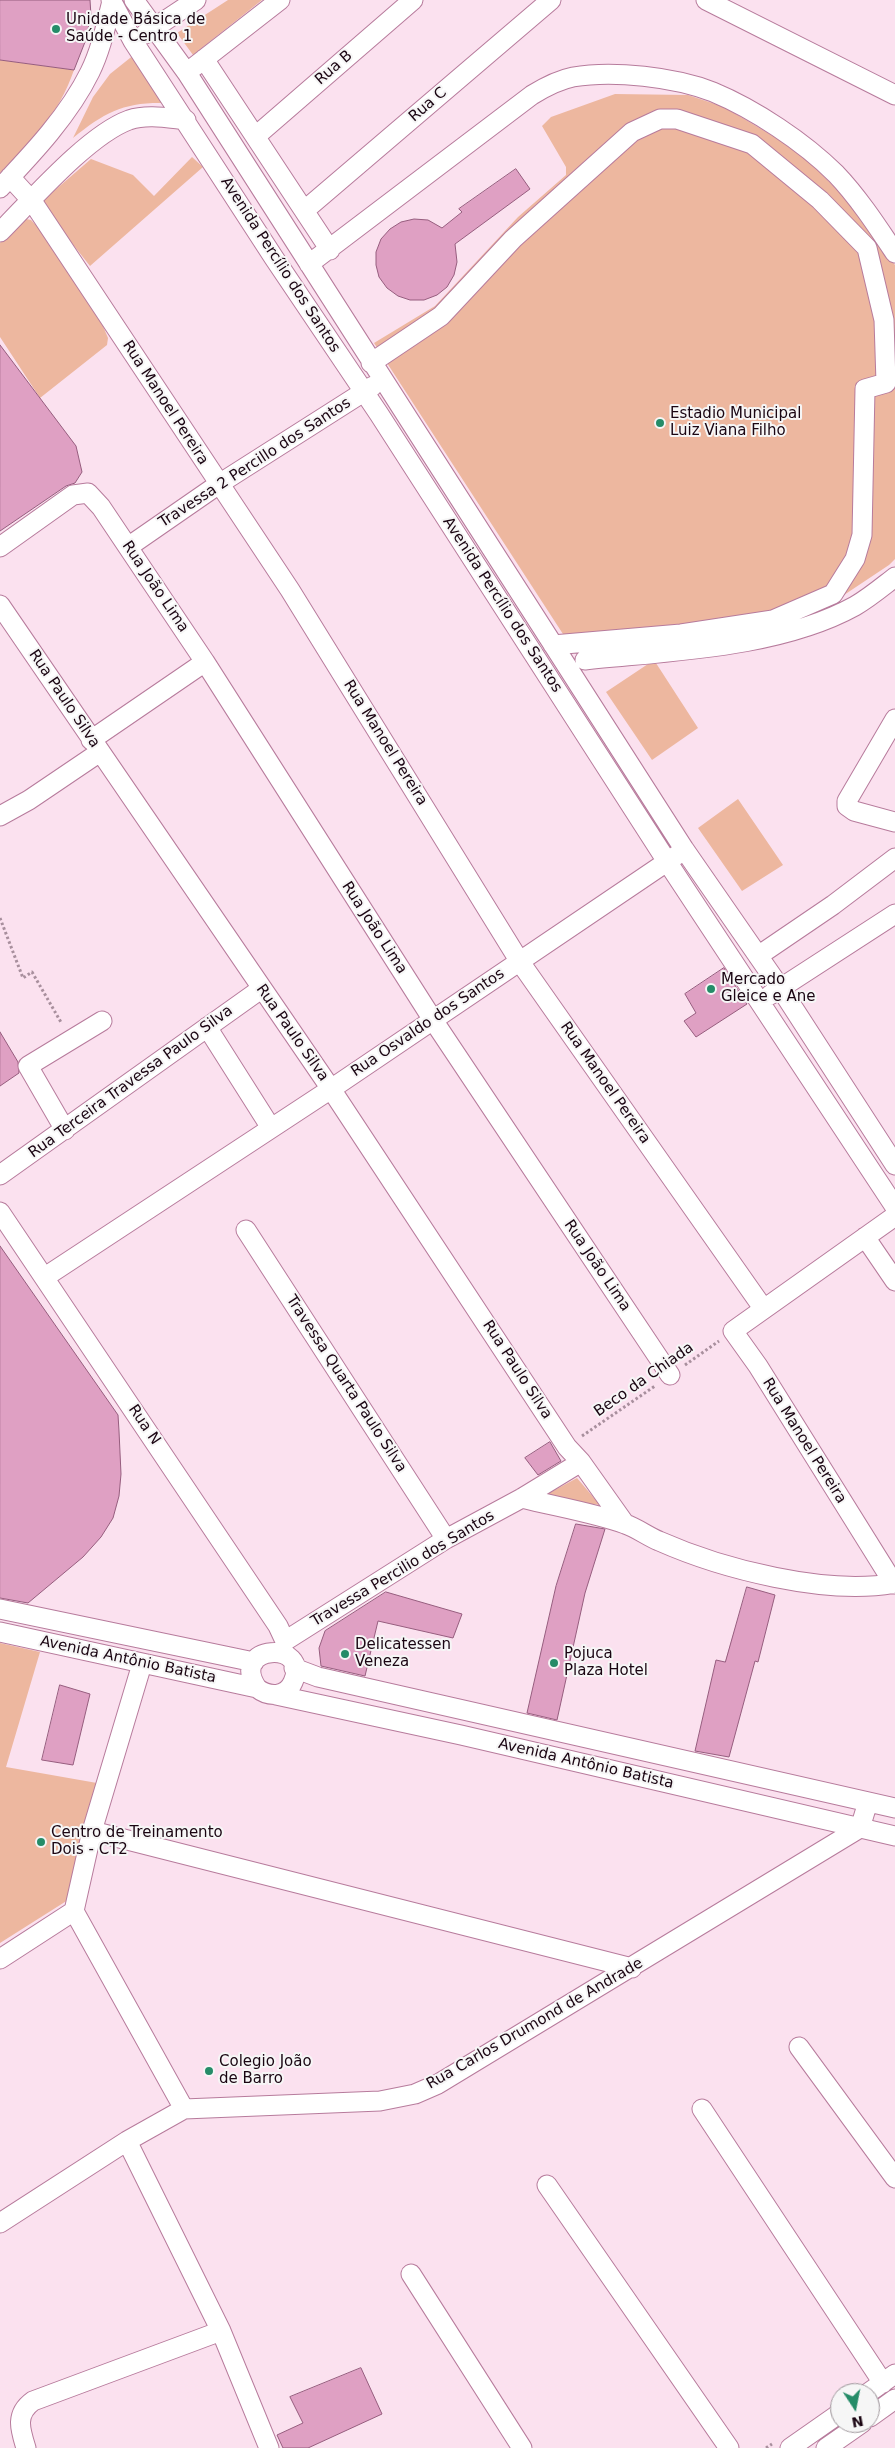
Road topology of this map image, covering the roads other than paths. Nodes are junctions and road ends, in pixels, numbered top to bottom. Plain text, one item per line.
1 (134, 0) edge
2 (196, 0) edge
3 (280, 0) edge
4 (413, 0) edge
5 (551, 0) edge
6 (706, 0) edge
7 (112, 1) edge
8 (155, 27) junction
9 (133, 41) junction
10 (204, 59) junction
11 (187, 73) junction
12 (895, 95) edge
13 (186, 120) junction
14 (256, 136) junction
15 (5, 182) edge
16 (32, 201) junction
17 (304, 210) junction
18 (0, 232) edge
19 (296, 244) junction
20 (330, 250) junction
21 (895, 253) edge
22 (274, 258) junction
23 (313, 271) junction
24 (297, 290) junction
25 (372, 363) junction
26 (382, 380) junction
27 (364, 392) junction
28 (218, 484) junction
29 (128, 546) junction
30 (0, 547) edge
31 (895, 578) edge
32 (0, 605) edge
33 (553, 645) junction
34 (585, 660) dead end
35 (205, 662) junction
36 (584, 694) junction
37 (567, 705) junction
38 (895, 719) edge
39 (96, 746) junction
40 (0, 816) edge
41 (895, 822) edge
42 (684, 849) junction
43 (895, 858) edge
44 (668, 863) junction
45 (895, 914) edge
46 (758, 956) junction
47 (520, 962) junction
48 (261, 989) junction
49 (781, 989) junction
50 (760, 1001) junction
51 (433, 1020) junction
52 (102, 1021) dead end
53 (207, 1027) junction
54 (330, 1089) junction
55 (271, 1128) junction
56 (65, 1130) junction
57 (895, 1165) edge
58 (0, 1175) edge
59 (895, 1207) edge
60 (0, 1212) edge
61 (895, 1216) edge
62 (246, 1230) dead end
63 (8, 1234) edge
64 (865, 1236) junction
65 (45, 1277) junction
66 (895, 1281) edge
67 (763, 1308) junction
68 (670, 1375) road end
69 (581, 1462) junction
70 (522, 1498) junction
71 (625, 1524) junction
72 (446, 1539) junction
73 (894, 1584) edge
74 (0, 1609) edge
75 (48, 1620) junction
76 (0, 1632) edge
77 (43, 1642) junction
78 (283, 1646) junction
79 (254, 1662) junction
80 (142, 1664) junction
81 (294, 1668) junction
82 (257, 1688) junction
83 (276, 1695) junction
84 (868, 1802) junction
85 (895, 1808) edge
86 (860, 1828) junction
87 (92, 1831) junction
88 (895, 1836) edge
89 (74, 1911) junction
90 (0, 1959) edge
91 (632, 1968) junction
92 (799, 2047) dead end
93 (184, 2109) junction
94 (702, 2109) dead end
95 (127, 2142) junction
96 (895, 2178) edge
97 (547, 2185) dead end
98 (0, 2223) edge
99 (411, 2274) dead end
100 (221, 2331) junction
101 (882, 2383) edge
102 (895, 2399) edge
103 (880, 2410) edge
104 (830, 2420) edge
105 (848, 2433) edge
106 (26, 2448) edge
107 (269, 2448) edge
108 (522, 2448) edge
109 (729, 2448) edge
110 (790, 2448) edge
111 (826, 2448) edge

1 - 8 street, Avenida Percílio dos Santos
2 - 8 street
3 - 10 street
4 - 14 street, Rua B
5 - 17 street, Rua C
6 - 12 street
7 - 9 street, Avenida Percílio dos Santos
7 - 15 street
8 - 9 street
8 - 11 street, Avenida Percílio dos Santos
9 - 13 street, Avenida Percílio dos Santos
10 - 11 street
10 - 14 street
11 - 19 street, Avenida Percílio dos Santos
13 - 16 street
13 - 22 street, Avenida Percílio dos Santos
14 - 17 street
15 - 16 street, Rua Manoel Pereira
16 - 18 street
16 - 28 street, Rua Manoel Pereira
17 - 20 street
19 - 22 street
19 - 23 street, Avenida Percílio dos Santos
20 - 21 street
20 - 23 street
22 - 24 street, Avenida Percílio dos Santos
23 - 24 street
23 - 25 street, Avenida Percílio dos Santos
24 - 27 street, Avenida Percílio dos Santos
25 - 26 street, Avenida Percílio dos Santos
25 - 33 street
26 - 27 street, Travessa 2 Percillo dos Santos
26 - 33 street, Avenida Percílio dos Santos
27 - 28 street, Travessa 2 Percillo dos Santos
27 - 37 street, Avenida Percílio dos Santos
28 - 29 street, Travessa 2 Percillo dos Santos
28 - 47 street, Rua Manoel Pereira
29 - 30 street, Rua João Lima
29 - 35 street, Rua João Lima
31 - 34 street
32 - 39 street, Rua Paulo Silva
33 - 36 street, Avenida Percílio dos Santos
35 - 39 street
35 - 51 street, Rua João Lima
36 - 37 street
36 - 42 street, Avenida Percílio dos Santos
37 - 44 street, Avenida Percílio dos Santos
38 - 41 street
39 - 40 street
39 - 48 street, Rua Paulo Silva
42 - 44 street, Rua Osvaldo dos Santos
42 - 46 street, Avenida Percílio dos Santos
43 - 46 street
44 - 47 street, Rua Osvaldo dos Santos
44 - 50 street, Avenida Percílio dos Santos
45 - 49 street
46 - 49 street, Avenida Percílio dos Santos
47 - 51 street, Rua Osvaldo dos Santos
47 - 67 street, Rua Manoel Pereira
48 - 53 street, Rua Terceira Travessa Paulo Silva
48 - 54 street, Rua Paulo Silva
49 - 50 street
49 - 57 street, Avenida Percílio dos Santos
50 - 59 street, Avenida Percílio dos Santos
51 - 54 street, Rua Osvaldo dos Santos
51 - 68 street, Rua João Lima
52 - 56 street
53 - 55 street
53 - 56 street, Rua Terceira Travessa Paulo Silva
54 - 55 street, Rua Osvaldo dos Santos
54 - 69 street, Rua Paulo Silva
55 - 65 street, Rua Osvaldo dos Santos
56 - 58 street, Rua Terceira Travessa Paulo Silva
60 - 63 street, Rua N
61 - 64 street
62 - 72 street, Travessa Quarta Paulo Silva
63 - 65 street, Rua N
64 - 66 street
64 - 67 street
65 - 78 street, Rua N
67 - 73 street, Rua Manoel Pereira
69 - 70 street
69 - 71 street, Rua Paulo Silva
70 - 71 street, Rua Paulo Silva
70 - 72 street, Travessa Percilio dos Santos
71 - 73 street, Rua Paulo Silva
72 - 78 street, Travessa Percilio dos Santos
74 - 75 street, Avenida Antônio Batista
75 - 77 street
75 - 79 street, Avenida Antônio Batista
76 - 77 street, Avenida Antônio Batista
77 - 80 street, Avenida Antônio Batista
78 - 79 street
78 - 81 street, Avenida Antônio Batista
79 - 82 street
80 - 82 street, Avenida Antônio Batista
80 - 87 street
81 - 83 street
81 - 84 street, Avenida Antônio Batista
82 - 83 street, Avenida Antônio Batista
83 - 86 street, Avenida Antônio Batista
84 - 85 street, Avenida Antônio Batista
84 - 86 street
86 - 88 street, Avenida Antônio Batista
86 - 91 street, Rua Carlos Drumond de Andrade
87 - 89 street
87 - 91 street
89 - 90 street
89 - 93 street
91 - 93 street, Rua Carlos Drumond de Andrade
92 - 96 street
93 - 95 street, Rua Carlos Drumond de Andrade
94 - 101 street
95 - 98 street, Rua Carlos Drumond de Andrade
95 - 100 street
97 - 109 street
99 - 108 street
100 - 106 street
100 - 107 street
102 - 103 street
104 - 110 street
105 - 111 street

